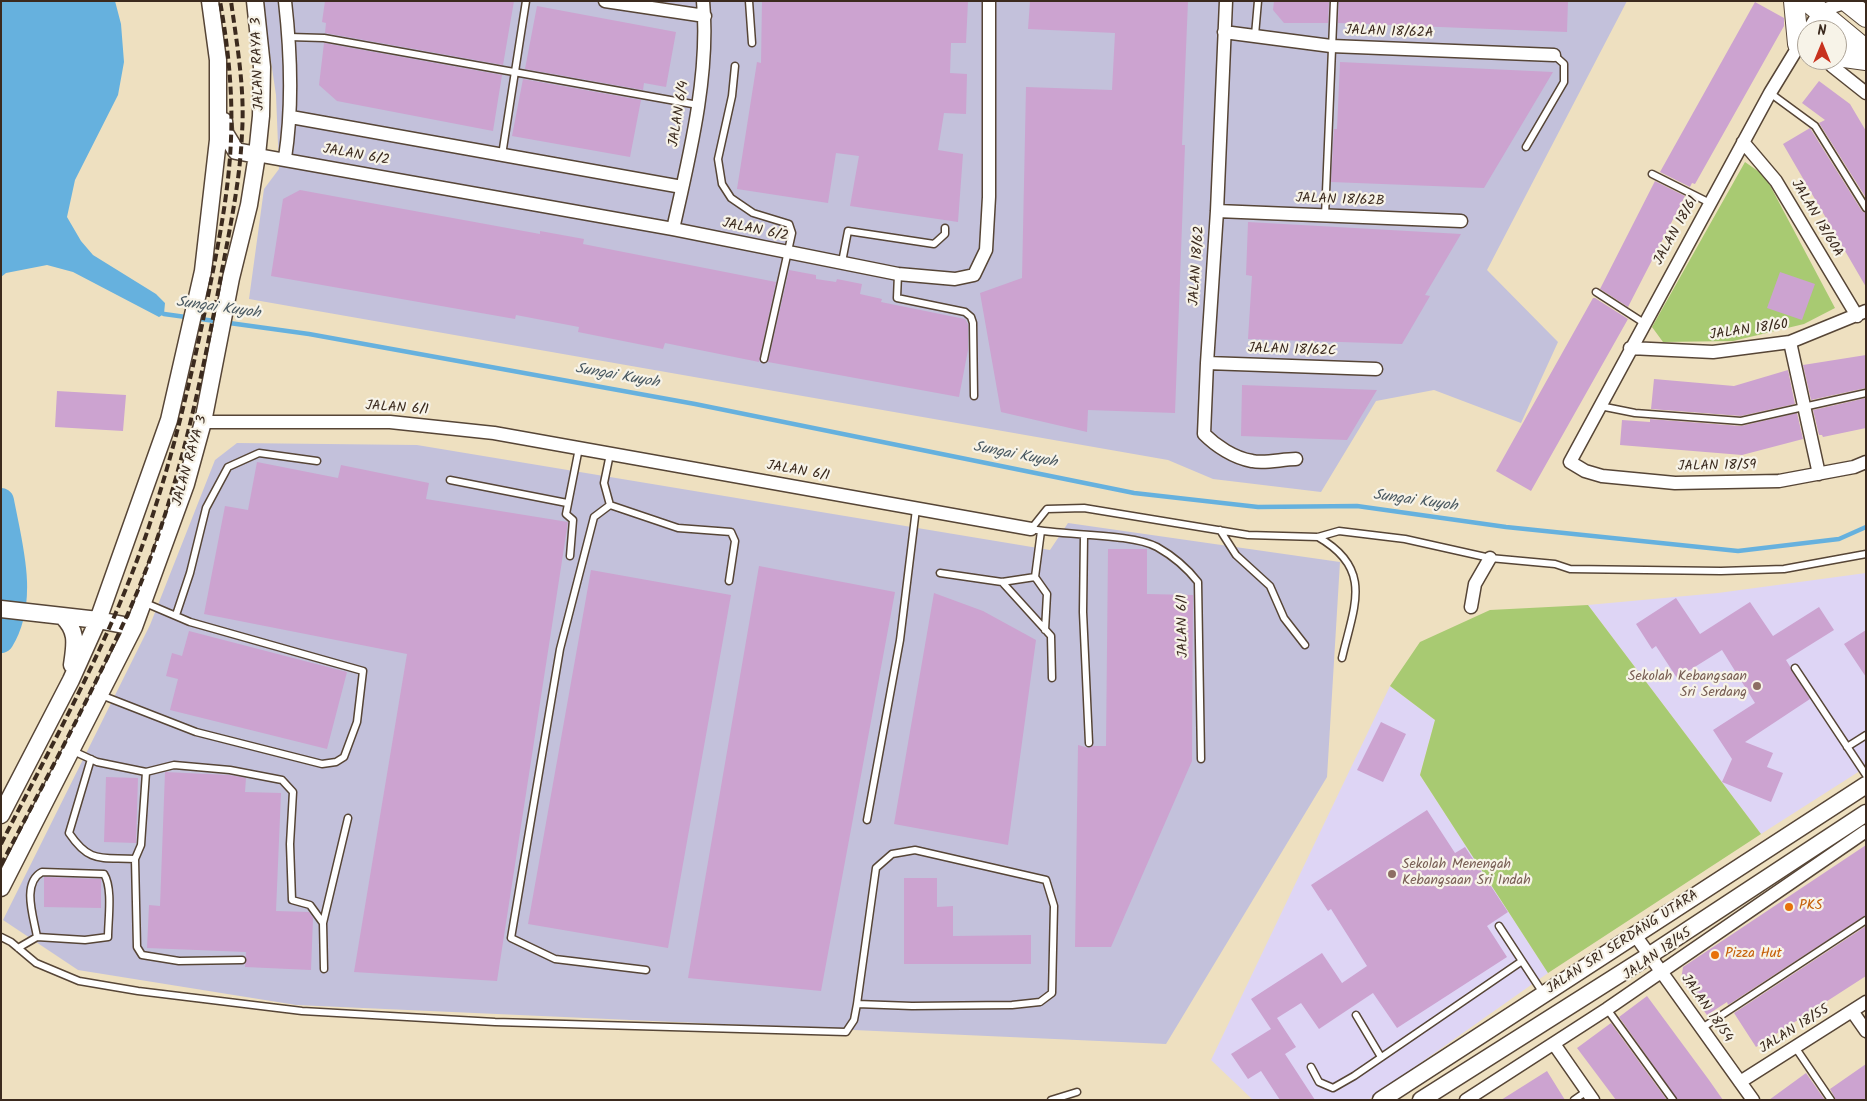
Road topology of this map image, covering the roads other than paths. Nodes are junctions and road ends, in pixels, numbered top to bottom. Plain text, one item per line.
1 (210, 1) edge
2 (255, 1) edge
3 (285, 1) edge
4 (526, 1) edge
5 (605, 1) edge
6 (703, 1) edge
7 (749, 1) edge
8 (990, 1) edge
9 (1226, 1) edge
10 (1258, 1) edge
11 (1334, 1) edge
12 (1794, 1) edge
13 (1847, 2) edge
14 (636, 4) edge
15 (1815, 8) edge
16 (705, 16) junction
17 (1866, 18) edge
18 (1811, 20) edge
19 (1797, 31) edge
20 (1224, 32) junction
21 (1255, 35) junction
22 (289, 37) junction
23 (752, 43) dead end
24 (1331, 46) junction
25 (1866, 50) edge
26 (1797, 54) edge
27 (1554, 55) joint
28 (218, 60) junction
29 (1866, 60) edge
30 (1847, 61) edge
31 (735, 66) dead end
32 (1844, 70) edge
33 (514, 73) junction
34 (1770, 93) junction
35 (1866, 93) edge
36 (698, 105) junction
37 (291, 117) junction
38 (1743, 142) junction
39 (1526, 147) dead end
40 (258, 155) junction
41 (502, 155) junction
42 (285, 158) junction
43 (1652, 174) dead end
44 (682, 187) junction
45 (1710, 203) junction
46 (1866, 208) edge
47 (1217, 211) junction
48 (1325, 216) junction
49 (1461, 221) dead end
50 (945, 228) dead end
51 (673, 229) junction
52 (786, 253) junction
53 (842, 262) junction
54 (898, 274) junction
55 (1596, 292) dead end
56 (1861, 313) edge
57 (1644, 323) junction
58 (1790, 342) junction
59 (1630, 348) junction
60 (764, 359) dead end
61 (1206, 363) junction
62 (1376, 369) dead end
63 (1866, 392) edge
64 (974, 396) dead end
65 (1599, 406) junction
66 (1804, 406) junction
67 (203, 422) junction
68 (579, 448) junction
69 (610, 454) junction
70 (1296, 459) dead end
71 (317, 461) dead end
72 (1570, 462) joint
73 (1866, 462) edge
74 (1819, 474) junction
75 (450, 480) dead end
76 (567, 503) junction
77 (610, 505) junction
78 (916, 509) junction
79 (1036, 530) junction
80 (1220, 530) junction
81 (1084, 536) junction
82 (1318, 537) junction
83 (1866, 554) edge
84 (570, 556) dead end
85 (1490, 558) junction
86 (940, 572) dead end
87 (1035, 577) junction
88 (728, 581) dead end
89 (1002, 582) junction
90 (143, 602) junction
91 (1471, 607) dead end
92 (1, 609) edge
93 (176, 614) junction
94 (54, 615) junction
95 (98, 620) junction
96 (134, 626) junction
97 (1045, 630) junction
98 (1305, 645) dead end
99 (1342, 658) dead end
100 (1795, 668) dead end
101 (1052, 678) dead end
102 (71, 680) junction
103 (100, 695) junction
104 (1866, 734) edge
105 (1089, 743) dead end
106 (1847, 747) junction
107 (72, 750) junction
108 (91, 759) junction
109 (1201, 759) dead end
110 (146, 772) junction
111 (1866, 775) edge
112 (1866, 785) edge
113 (1866, 813) edge
114 (1, 815) edge
115 (348, 818) dead end
116 (867, 820) dead end
117 (1866, 831) edge
118 (134, 859) junction
119 (1, 888) edge
120 (1866, 920) edge
121 (323, 923) junction
122 (1500, 926) dead end
123 (1635, 935) junction
124 (1, 937) edge
125 (37, 937) junction
126 (18, 948) junction
127 (1650, 955) junction
128 (242, 960) dead end
129 (1522, 961) junction
130 (324, 969) dead end
131 (646, 970) dead end
132 (1661, 971) junction
133 (1543, 994) junction
134 (1866, 1002) edge
135 (857, 1004) junction
136 (1606, 1010) junction
137 (1852, 1011) junction
138 (1356, 1015) dead end
139 (1702, 1028) junction
140 (1866, 1031) edge
141 (1554, 1044) junction
142 (1795, 1047) junction
143 (1381, 1057) junction
144 (1311, 1067) dead end
145 (1740, 1082) junction
146 (1077, 1092) dead end
147 (1590, 1096) edge
148 (1051, 1100) edge
149 (1380, 1100) edge
150 (1421, 1100) edge
151 (1466, 1100) edge
152 (1574, 1100) edge
153 (1673, 1100) edge
154 (1753, 1100) edge
155 (1831, 1100) edge

1 - 28 street
2 - 40 street, JALAN RAYA 3
3 - 22 street
4 - 33 lane
5 - 14 street
6 - 16 street, JALAN 6/4
7 - 23 lane
8 - 54 street, JALAN 6/2
9 - 20 street, JALAN 18/62
10 - 21 lane
11 - 24 lane
12 - 19 main road
13 - 15 street
13 - 17 main road
14 - 16 street
15 - 18 street, JALAN 18/61
15 - 25 main road
16 - 36 street, JALAN 6/4
20 - 21 street, JALAN 18/62A
20 - 47 street, JALAN 18/62
21 - 24 street, JALAN 18/62A
22 - 33 lane
22 - 37 street
24 - 27 street, JALAN 18/62A
24 - 48 lane
26 - 34 street, JALAN 18/61
27 - 39 lane
28 - 40 street
28 - 95 street
29 - 30 main road
31 - 52 lane
32 - 35 street
33 - 36 lane
33 - 41 lane
34 - 38 street, JALAN 18/61
34 - 46 lane
36 - 44 street, JALAN 6/4
37 - 41 street
37 - 42 street
38 - 45 street, JALAN 18/61
38 - 56 street, JALAN 18/60A
40 - 42 street, JALAN 6/2
40 - 67 street, JALAN RAYA 3
41 - 44 street
42 - 51 street, JALAN 6/2
43 - 45 lane
44 - 51 street, JALAN 6/4
45 - 57 street, JALAN 18/61
47 - 48 street, JALAN 18/62B
47 - 61 street, JALAN 18/62
48 - 49 street, JALAN 18/62B
50 - 53 lane
51 - 52 street, JALAN 6/2
52 - 53 street, JALAN 6/2
52 - 60 lane
53 - 54 street, JALAN 6/2
54 - 64 lane
55 - 57 lane
56 - 58 street, JALAN 18/60
57 - 59 street, JALAN 18/61
58 - 59 street, JALAN 18/60
58 - 66 street
59 - 65 street, JALAN 18/61
61 - 62 street, JALAN 18/62C
61 - 70 street, JALAN 18/62
63 - 66 lane
65 - 66 lane
65 - 72 street, JALAN 18/61
66 - 74 street
67 - 68 street, JALAN 6/1
67 - 90 street, JALAN RAYA 3
68 - 69 street, JALAN 6/1
68 - 76 lane
69 - 77 lane
69 - 78 street, JALAN 6/1
71 - 93 lane
72 - 74 street, JALAN 18/59
73 - 74 street, JALAN 18/59
75 - 76 lane
76 - 84 lane
77 - 88 lane
77 - 131 lane
78 - 79 street, JALAN 6/1
78 - 116 lane
79 - 80 lane
79 - 81 lane, JALAN 6/1
79 - 87 lane
80 - 82 lane
80 - 98 lane
81 - 105 lane
81 - 109 lane, JALAN 6/1
82 - 85 lane
82 - 99 lane
83 - 85 lane
85 - 91 street
86 - 89 lane
87 - 89 lane
87 - 97 lane
89 - 97 lane
90 - 93 lane
90 - 96 street, JALAN RAYA 3
92 - 94 street
93 - 103 lane
94 - 95 street
94 - 102 street
95 - 96 street
95 - 102 street
96 - 103 street, JALAN RAYA 3
97 - 101 lane
100 - 106 lane
102 - 114 street
103 - 107 street, JALAN RAYA 3
104 - 106 lane
106 - 111 lane
107 - 108 lane
107 - 119 street, JALAN RAYA 3
108 - 110 lane
108 - 118 lane
110 - 118 lane
110 - 121 lane
112 - 123 street, JALAN SRI SERDANG UTARA
113 - 127 street, JALAN SRI SERDANG UTARA
115 - 121 lane
117 - 132 street, JALAN 18/45
118 - 128 lane
120 - 139 lane
121 - 130 lane
122 - 129 lane
123 - 127 street, JALAN 18/54
123 - 133 street, JALAN SRI SERDANG UTARA
124 - 126 lane
125 - 125 lane
125 - 126 lane
126 - 135 lane
127 - 132 street, JALAN 18/54
127 - 150 street, JALAN SRI SERDANG UTARA
129 - 133 lane
129 - 143 lane
132 - 136 street, JALAN 18/45
132 - 139 street, JALAN 18/54
133 - 149 street, JALAN SRI SERDANG UTARA
134 - 137 street, JALAN 18/55
135 - 135 lane
136 - 141 street, JALAN 18/45
136 - 153 lane
137 - 140 street
137 - 142 street, JALAN 18/55
138 - 143 lane
139 - 145 street, JALAN 18/54
141 - 147 street
141 - 151 street, JALAN 18/45
142 - 145 street, JALAN 18/55
142 - 155 lane
143 - 144 lane
145 - 154 street, JALAN 18/54
146 - 148 lane
147 - 152 lane

